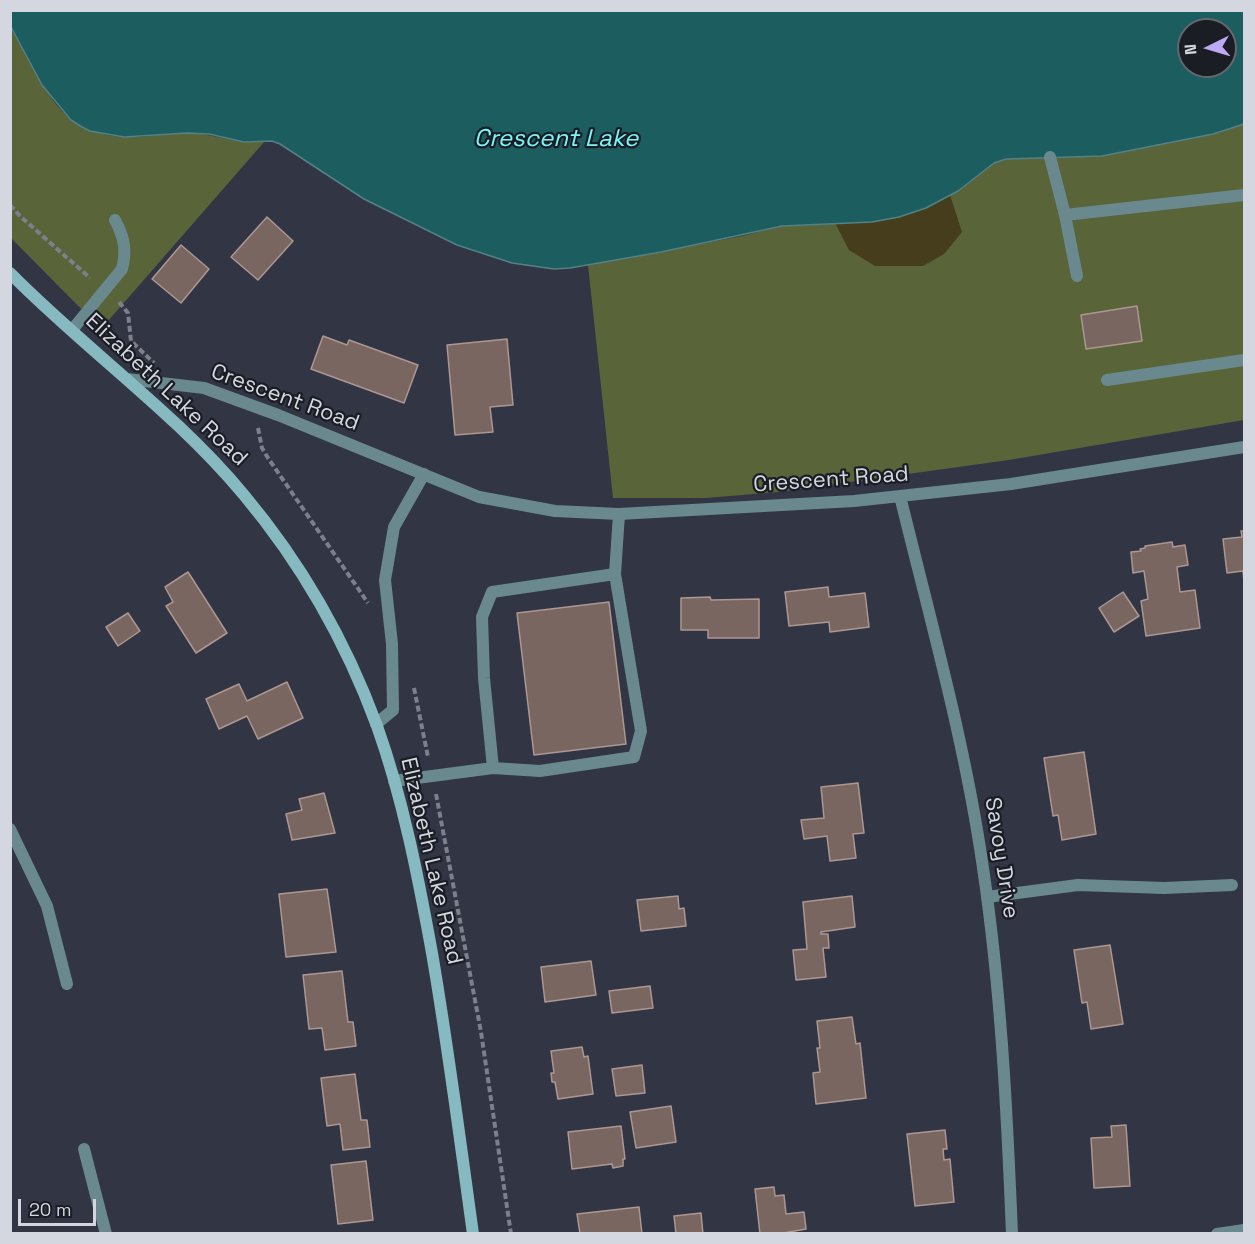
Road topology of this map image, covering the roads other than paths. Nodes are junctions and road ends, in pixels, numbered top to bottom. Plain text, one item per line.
1 (1050, 157) dead end
2 (1245, 195) edge
3 (1065, 215) junction
4 (115, 220) dead end
5 (10, 273) edge
6 (1077, 276) dead end
7 (72, 330) junction
8 (1245, 360) edge
9 (127, 379) junction
10 (1107, 380) dead end
11 (1245, 447) edge
12 (424, 474) junction
13 (900, 496) junction
14 (619, 514) junction
15 (615, 574) junction
16 (376, 724) junction
17 (494, 768) junction
18 (394, 781) junction
19 (10, 829) edge
20 (1232, 885) dead end
21 (987, 897) junction
22 (67, 984) dead end
23 (84, 1149) dead end
24 (1245, 1230) edge
25 (106, 1233) edge
26 (473, 1233) edge
27 (1012, 1233) edge
28 (1217, 1233) edge

1 - 3 street
2 - 3 street
3 - 6 street
4 - 7 street
5 - 7 street, Elizabeth Lake Road
7 - 9 street, Elizabeth Lake Road
8 - 10 street
9 - 12 street, Crescent Road
9 - 16 street, Elizabeth Lake Road
11 - 13 street, Crescent Road
12 - 14 street, Crescent Road
12 - 16 street
13 - 14 street, Crescent Road
13 - 21 street, Savoy Drive
14 - 15 street
15 - 17 street
15 - 17 street
16 - 18 street, Elizabeth Lake Road
17 - 18 street
18 - 26 street, Elizabeth Lake Road
19 - 22 street
20 - 21 street
21 - 27 street, Savoy Drive
23 - 25 street
24 - 28 street

